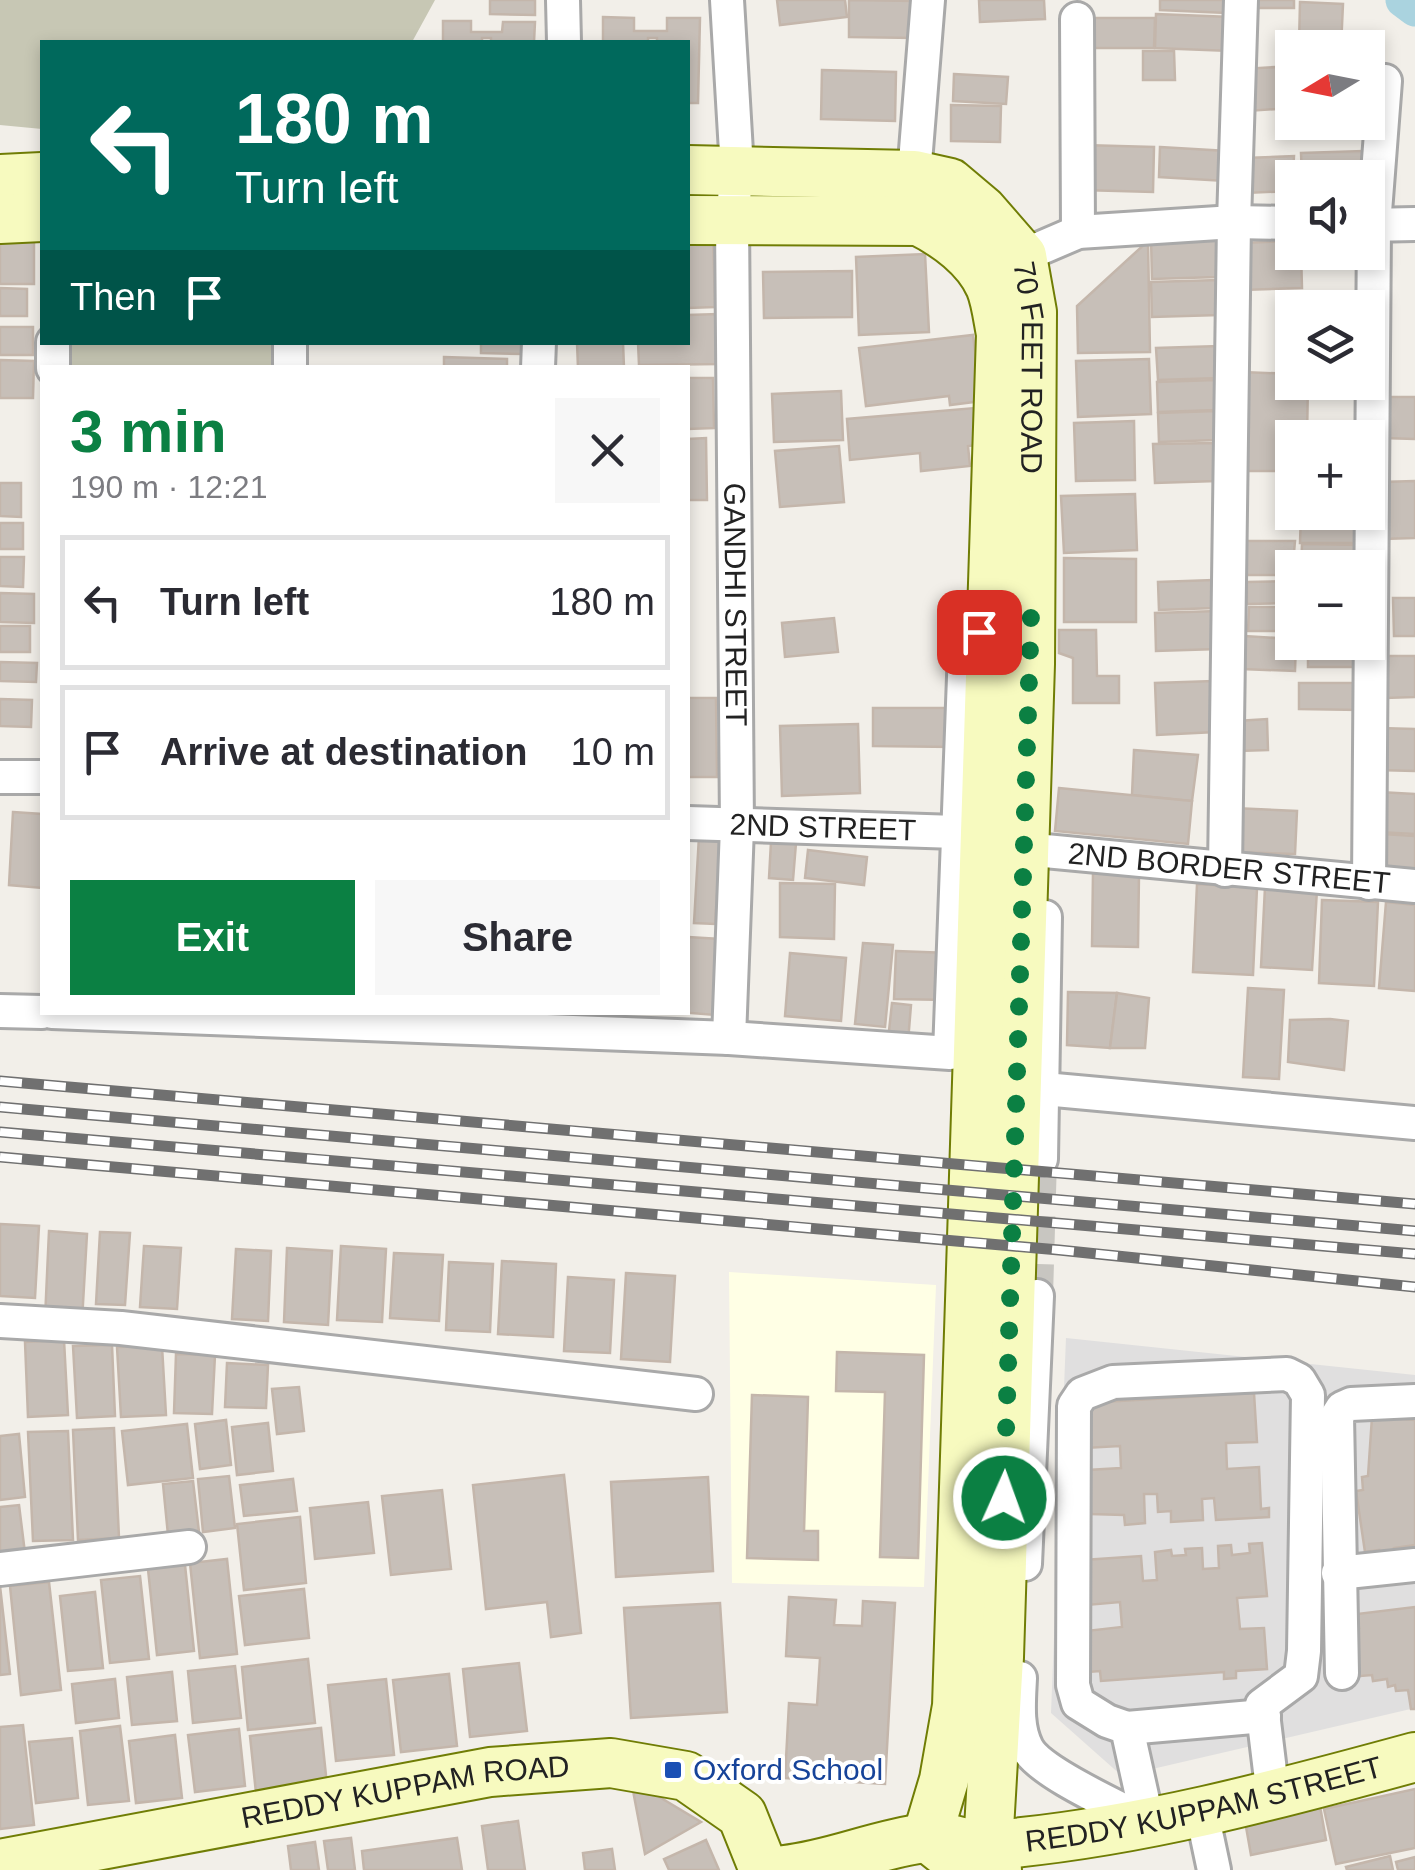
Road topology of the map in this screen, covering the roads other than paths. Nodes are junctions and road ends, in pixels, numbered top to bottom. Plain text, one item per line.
1 (563, 0) edge
2 (728, 0) edge
3 (928, 0) edge
4 (1242, 0) edge
5 (1077, 19) dead end
6 (564, 40) edge
7 (737, 169) junction
8 (690, 170) edge
9 (914, 175) junction
10 (40, 177) edge
11 (0, 179) edge
12 (40, 218) edge
13 (0, 219) edge
14 (710, 220) edge
15 (1234, 222) junction
16 (1275, 223) edge
17 (1415, 224) edge
18 (1385, 225) edge
19 (1078, 232) junction
20 (1022, 256) junction
21 (1371, 270) edge
22 (1012, 614) junction
23 (0, 777) edge
24 (40, 778) edge
25 (690, 823) edge
26 (737, 826) junction
27 (956, 832) junction
28 (1045, 851) junction
29 (1225, 870) junction
30 (1369, 883) junction
31 (1415, 886) edge
32 (0, 1010) edge
33 (40, 1012) edge
34 (130, 1015) edge
35 (729, 1038) junction
36 (1044, 1089) junction
37 (1415, 1123) edge
38 (1041, 1159) tunnel mouth
39 (1037, 1296) tunnel mouth
40 (0, 1321) edge
41 (696, 1394) dead end
42 (1415, 1401) edge
43 (189, 1547) dead end
44 (1415, 1565) edge
45 (0, 1569) edge
46 (1338, 1573) junction
47 (1342, 1674) dead end
48 (1264, 1716) junction
49 (1128, 1728) junction
50 (1415, 1756) edge
51 (1273, 1796) junction
52 (1202, 1812) junction
53 (1148, 1822) junction
54 (927, 1838) junction
55 (987, 1862) edge
56 (0, 1864) edge
57 (764, 1870) edge
58 (784, 1870) edge
59 (1214, 1870) edge

1 - 6 street
2 - 7 street, GANDHI STREET
3 - 9 street
4 - 15 street
5 - 19 street
7 - 8 main road, 70 FEET ROAD
7 - 9 main road, 70 FEET ROAD
7 - 14 street, GANDHI STREET
9 - 20 main road, 70 FEET ROAD
10 - 11 main road
12 - 13 main road
14 - 22 main road
14 - 26 street, GANDHI STREET
15 - 16 street
15 - 19 street
15 - 29 street
17 - 18 street
19 - 20 street
20 - 22 main road, 70 FEET ROAD
21 - 30 street
22 - 27 street
22 - 28 street
22 - 54 main road
22 - 55 main road, 70 FEET ROAD
23 - 24 street
25 - 26 street, 2ND STREET
26 - 27 street, 2ND STREET
26 - 35 street, GANDHI STREET
27 - 35 street
28 - 29 street, 2ND BORDER STREET
28 - 36 street
29 - 30 street, 2ND BORDER STREET
30 - 31 street, 2ND BORDER STREET
32 - 33 street
34 - 35 street
36 - 37 street
36 - 38 street
39 - 53 street
40 - 41 street
42 - 46 street
43 - 45 street
44 - 46 street
46 - 47 street
48 - 49 street
48 - 49 street
48 - 51 street
49 - 53 street
50 - 51 main road, REDDY KUPPAM STREET
51 - 52 main road, REDDY KUPPAM STREET
52 - 53 main road, REDDY KUPPAM STREET
52 - 59 street
53 - 55 main road, REDDY KUPPAM STREET
54 - 55 main road
54 - 58 main road
56 - 57 main road, REDDY KUPPAM ROAD

